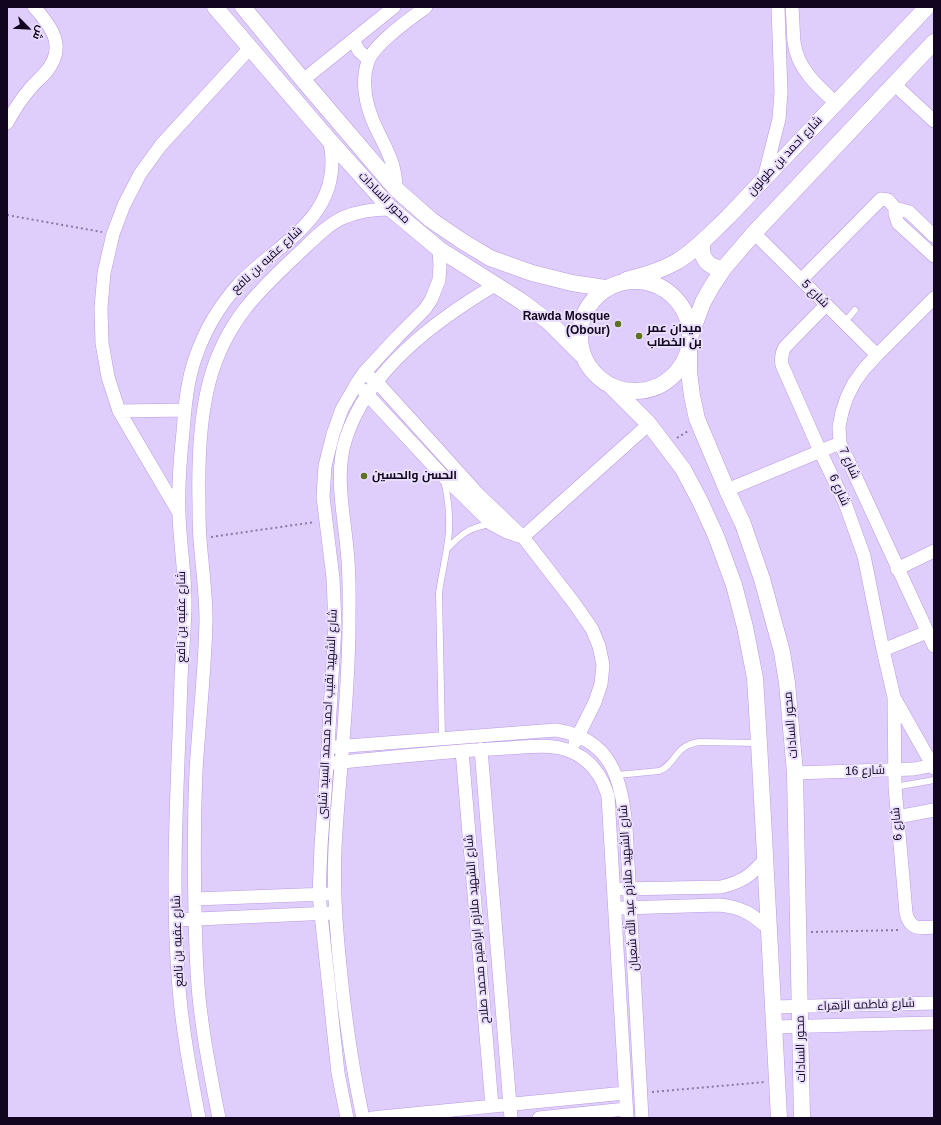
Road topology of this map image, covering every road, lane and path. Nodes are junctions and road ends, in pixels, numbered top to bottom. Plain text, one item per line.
1 (34, 7) edge
2 (215, 7) edge
3 (243, 7) edge
4 (394, 7) edge
5 (426, 7) edge
6 (778, 7) edge
7 (792, 7) edge
8 (926, 7) edge
9 (353, 40) junction
10 (934, 42) edge
11 (250, 48) junction
12 (369, 60) junction
13 (303, 80) junction
14 (894, 84) junction
15 (28, 90) junction
16 (836, 103) junction
17 (7, 109) edge
18 (934, 121) edge
19 (7, 123) edge
20 (330, 141) junction
21 (764, 178) junction
22 (396, 189) junction
23 (895, 208) junction
24 (391, 209) junction
25 (7, 215) edge
26 (113, 234) junction
27 (754, 234) junction
28 (934, 236) edge
29 (703, 242) junction
30 (439, 249) junction
31 (934, 256) edge
32 (724, 268) junction
33 (626, 280) junction
34 (801, 280) junction
35 (494, 285) junction
36 (605, 288) junction
37 (934, 298) edge
38 (826, 305) junction
39 (855, 310) dead end
40 (844, 322) junction
41 (690, 343) junction
42 (582, 355) junction
43 (877, 355) junction
44 (361, 378) junction
45 (377, 382) junction
46 (612, 387) junction
47 (367, 395) junction
48 (185, 410) junction
49 (119, 411) junction
50 (649, 424) junction
51 (699, 424) junction
52 (840, 443) junction
53 (665, 446) junction
54 (820, 451) junction
55 (443, 476) junction
56 (726, 490) junction
57 (178, 513) junction
58 (326, 521) junction
59 (492, 524) junction
60 (523, 537) junction
61 (200, 538) junction
62 (447, 549) junction
63 (934, 551) edge
64 (897, 569) junction
65 (927, 632) junction
66 (934, 646) edge
67 (883, 650) junction
68 (894, 697) junction
69 (578, 736) junction
70 (442, 739) junction
71 (759, 743) junction
72 (342, 747) junction
73 (328, 748) junction
74 (481, 750) junction
75 (462, 751) junction
76 (571, 751) junction
77 (341, 762) junction
78 (328, 764) junction
79 (934, 766) edge
80 (894, 770) junction
81 (795, 773) junction
82 (617, 775) junction
83 (934, 780) edge
84 (895, 786) junction
85 (934, 810) edge
86 (897, 817) junction
87 (175, 853) junction
88 (194, 853) junction
89 (765, 859) junction
90 (630, 889) junction
91 (613, 890) junction
92 (335, 894) junction
93 (319, 895) junction
94 (195, 899) junction
95 (614, 908) junction
96 (631, 908) junction
97 (335, 912) junction
98 (321, 914) junction
99 (195, 919) junction
100 (176, 920) junction
101 (913, 926) junction
102 (934, 927) edge
103 (769, 929) junction
104 (798, 933) junction
105 (934, 1003) edge
106 (773, 1007) junction
107 (800, 1007) junction
108 (934, 1023) edge
109 (774, 1027) junction
110 (800, 1027) junction
111 (777, 1081) junction
112 (625, 1093) junction
113 (641, 1093) junction
114 (510, 1104) junction
115 (492, 1106) junction
116 (626, 1113) edge
117 (199, 1118) edge
118 (219, 1118) edge
119 (347, 1118) edge
120 (363, 1118) edge
121 (372, 1118) edge
122 (512, 1118) edge
123 (539, 1118) edge
124 (642, 1118) edge
125 (779, 1118) edge
126 (802, 1118) edge

1 - 15 street
2 - 11 street, محور السادات
3 - 13 street, محور السادات
4 - 9 street
5 - 12 street
6 - 21 street
7 - 16 street
8 - 16 street, شارع احمد بن طولون
9 - 12 street
9 - 13 street
10 - 14 street
11 - 20 street, محور السادات
11 - 26 street
12 - 22 street
13 - 22 street, محور السادات
14 - 18 street
14 - 27 street
15 - 17 street
15 - 19 street
16 - 21 street, شارع احمد بن طولون
20 - 24 street, محور السادات
20 - 48 street, شارع عقبه بن نافع
21 - 29 street, شارع احمد بن طولون
22 - 36 street, محور السادات
23 - 28 street
23 - 31 street
23 - 34 street
24 - 30 street, محور السادات
24 - 61 street, شارع عقبه بن نافع
25 - 26 path
26 - 49 street
27 - 32 street
27 - 34 street, شارع 5
29 - 32 street
29 - 33 street, شارع احمد بن طولون
30 - 35 street, محور السادات
30 - 44 street, شارع الشهيد نقيب احمد محمد السيد شلبى
32 - 41 street
33 - 36 street
33 - 41 street
34 - 38 street, شارع 5
35 - 42 street, محور السادات
35 - 45 street, شارع الشهيد نقيب احمد محمد السيد شلبى
36 - 42 street
37 - 43 street, شارع 7
38 - 40 street, شارع 5
38 - 54 street, شارع 6
39 - 40 lane
40 - 43 street, شارع 5
41 - 46 street
41 - 51 street, محور السادات
42 - 46 street
43 - 52 street, شارع 7
44 - 45 street
44 - 47 street
44 - 58 street, شارع الشهيد نقيب احمد محمد السيد شلبى
45 - 47 street, شارع الشهيد نقيب احمد محمد السيد شلبى
45 - 60 street
46 - 50 street, محور السادات
47 - 55 street
47 - 72 street, شارع الشهيد نقيب احمد محمد السيد شلبى
48 - 49 street
48 - 57 street, شارع عقبه بن نافع
49 - 57 street
50 - 53 street, محور السادات
50 - 60 street
51 - 53 path
51 - 56 street, محور السادات
52 - 54 street
52 - 64 street, شارع 7
53 - 71 street, محور السادات
54 - 56 street
54 - 67 street, شارع 6
55 - 59 street
55 - 62 lane
56 - 81 street, محور السادات
57 - 87 street, شارع عقبه بن نافع
58 - 61 path
58 - 73 street, شارع الشهيد نقيب احمد محمد السيد شلبى
59 - 60 street
59 - 62 lane
60 - 69 street
61 - 88 street, شارع عقبه بن نافع
62 - 70 lane
63 - 64 street
64 - 65 street, شارع 7
65 - 66 street, شارع 7
65 - 67 street
67 - 68 street, شارع 6
68 - 79 street, شارع 6
68 - 80 street, شارع 6
69 - 70 street, شارع الشهيد ملازم عبد الله شعبان
69 - 76 street
69 - 82 street, شارع الشهيد ملازم عبد الله شعبان
70 - 72 street, شارع الشهيد ملازم عبد الله شعبان
71 - 82 lane
71 - 89 street, محور السادات
72 - 73 street, شارع الشهيد ملازم عبد الله شعبان
72 - 77 street, شارع الشهيد نقيب احمد محمد السيد شلبى
73 - 78 street, شارع الشهيد نقيب احمد محمد السيد شلبى
74 - 75 street, شارع الشهيد ملازم عبد الله شعبان
74 - 76 street, شارع الشهيد ملازم عبد الله شعبان
74 - 114 street, شارع الشهيد ملازم ابراهيم محمد صلاح
75 - 77 street, شارع الشهيد ملازم عبد الله شعبان
75 - 115 street, شارع الشهيد ملازم ابراهيم محمد صلاح
76 - 91 street, شارع الشهيد ملازم عبد الله شعبان
77 - 78 street, شارع الشهيد ملازم عبد الله شعبان
77 - 92 street, شارع الشهيد نقيب احمد محمد السيد شلبى
78 - 93 street, شارع الشهيد نقيب احمد محمد السيد شلبى
79 - 80 street, شارع 16
80 - 81 street, شارع 16
80 - 84 street, شارع 6
81 - 104 street, محور السادات
82 - 90 street, شارع الشهيد ملازم عبد الله شعبان
83 - 84 lane
84 - 86 street, شارع 6
85 - 86 street
86 - 101 street, شارع 6
87 - 88 street
87 - 100 street, شارع عقبه بن نافع
88 - 94 street, شارع عقبه بن نافع
89 - 90 street
89 - 103 street, محور السادات
90 - 91 street
90 - 96 street, شارع الشهيد ملازم عبد الله شعبان
91 - 95 street, شارع الشهيد ملازم عبد الله شعبان
92 - 93 street
92 - 97 street, شارع الشهيد نقيب احمد محمد السيد شلبى
93 - 94 street
93 - 98 street, شارع الشهيد نقيب احمد محمد السيد شلبى
94 - 99 street, شارع عقبه بن نافع
95 - 96 street
95 - 112 street, شارع الشهيد ملازم عبد الله شعبان
96 - 103 street
96 - 113 street, شارع الشهيد ملازم عبد الله شعبان
97 - 98 street
97 - 120 street, شارع الشهيد نقيب احمد محمد السيد شلبى
98 - 99 street
98 - 119 street, شارع الشهيد نقيب احمد محمد السيد شلبى
99 - 100 street
99 - 118 street, شارع عقبه بن نافع
100 - 117 street, شارع عقبه بن نافع
101 - 102 street
101 - 104 path
103 - 106 street, محور السادات
104 - 107 street, محور السادات
105 - 107 street, شارع فاطمه الزهراء
106 - 107 street, شارع فاطمه الزهراء
106 - 109 street, محور السادات
107 - 110 street, محور السادات
108 - 110 street, شارع فاطمه الزهراء
109 - 110 street, شارع فاطمه الزهراء
109 - 111 street, محور السادات
110 - 126 street, محور السادات
111 - 113 path
111 - 125 street, محور السادات
112 - 114 street
112 - 116 street, شارع الشهيد ملازم عبد الله شعبان
113 - 124 street, شارع الشهيد ملازم عبد الله شعبان
114 - 115 street
114 - 122 street, شارع الشهيد ملازم ابراهيم محمد صلاح
115 - 121 street
116 - 123 street

